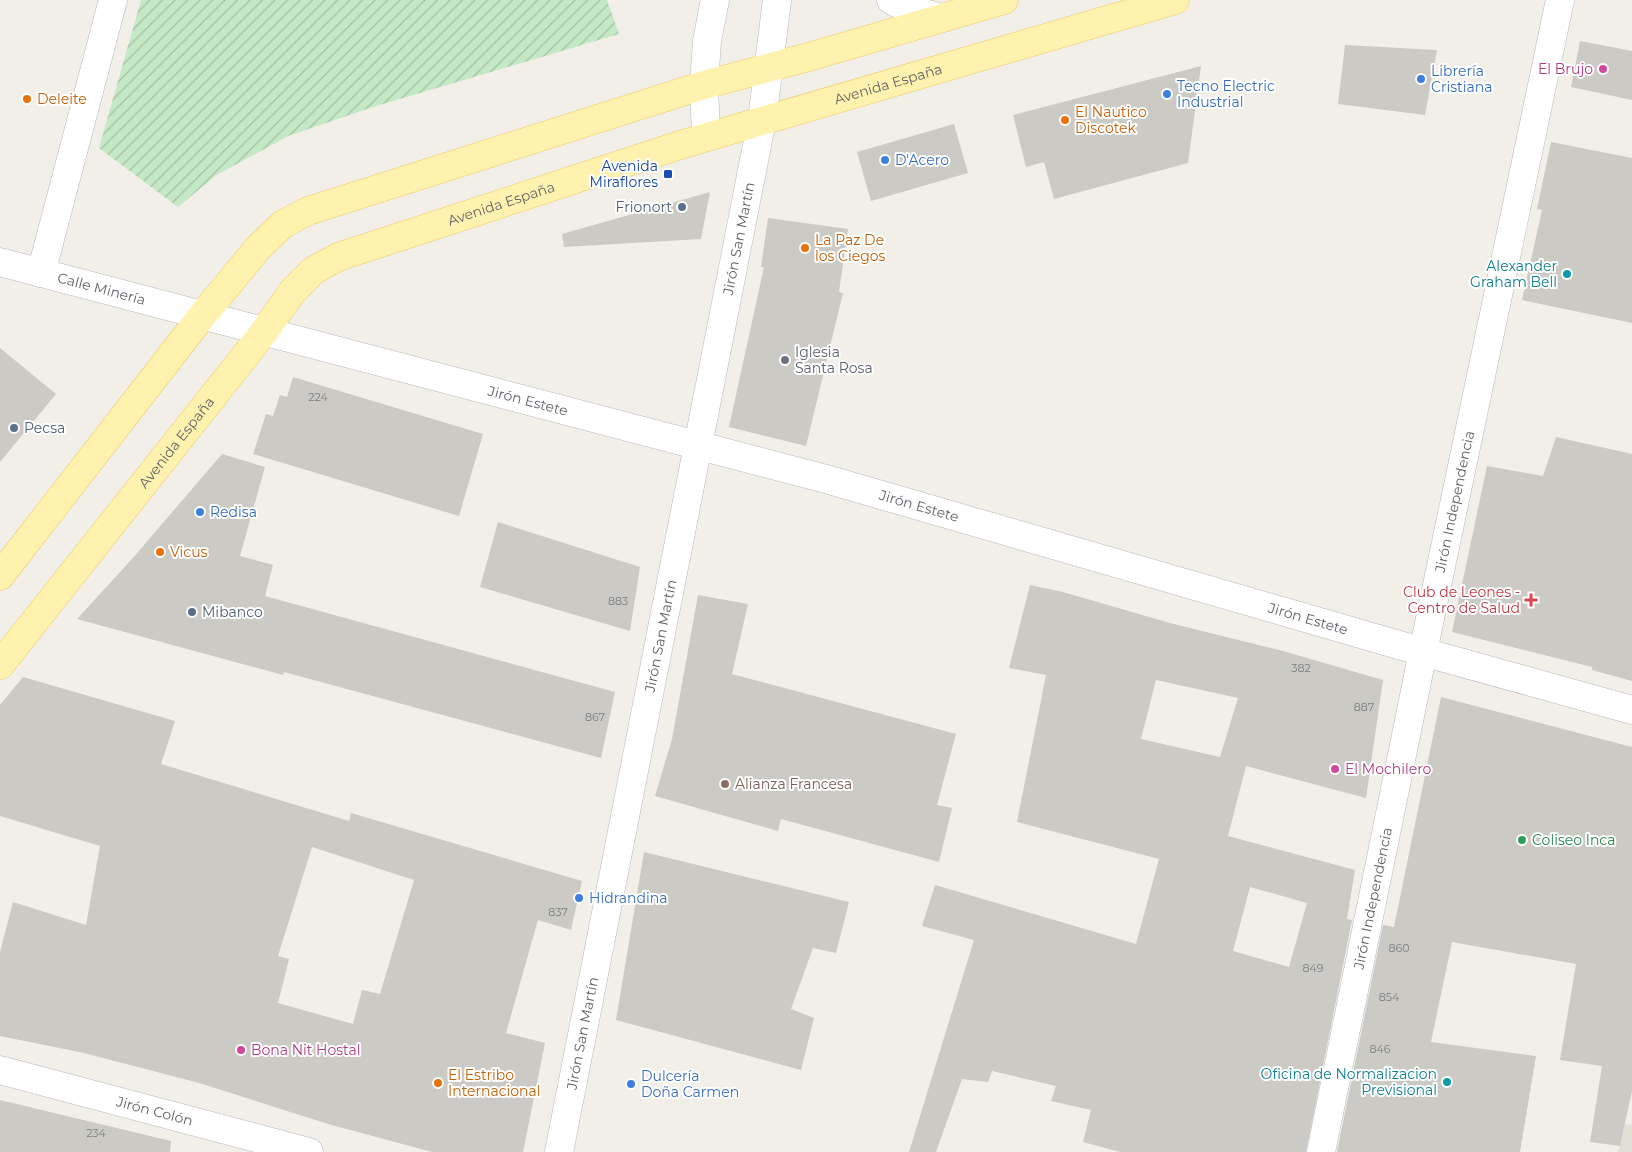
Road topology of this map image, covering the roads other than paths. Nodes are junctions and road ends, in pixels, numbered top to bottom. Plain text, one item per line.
1 (113, 0) edge
2 (715, 0) edge
3 (777, 0) edge
4 (891, 0) edge
5 (1004, 0) edge
6 (1175, 0) edge
7 (1560, 0) edge
8 (942, 18) junction
9 (768, 68) junction
10 (704, 85) junction
11 (762, 120) junction
12 (706, 137) junction
13 (0, 262) edge
14 (41, 273) junction
15 (202, 316) junction
16 (264, 332) junction
17 (698, 445) junction
18 (0, 576) edge
19 (1422, 652) junction
20 (0, 665) edge
21 (1632, 710) edge
22 (0, 1070) edge
23 (309, 1152) edge
24 (559, 1152) edge
25 (1321, 1152) edge

1 - 14 street
2 - 10 street
3 - 9 street
4 - 8 street
5 - 8 main road
6 - 11 main road, Avenida España
7 - 19 street, Jirón Independencia
8 - 9 main road
9 - 10 main road
9 - 11 street
10 - 12 street
10 - 15 main road
11 - 12 main road, Avenida España
11 - 17 street, Jirón San Martín
12 - 16 main road, Avenida España
13 - 14 street, Calle Minería
14 - 15 street, Calle Minería
15 - 16 street, Jirón Estete
15 - 18 main road
16 - 17 street, Jirón Estete
16 - 20 main road, Avenida España
17 - 19 street, Jirón Estete
17 - 24 street, Jirón San Martín
19 - 21 street, Jirón Estete
19 - 25 street, Jirón Independencia
22 - 23 street, Jirón Colón

